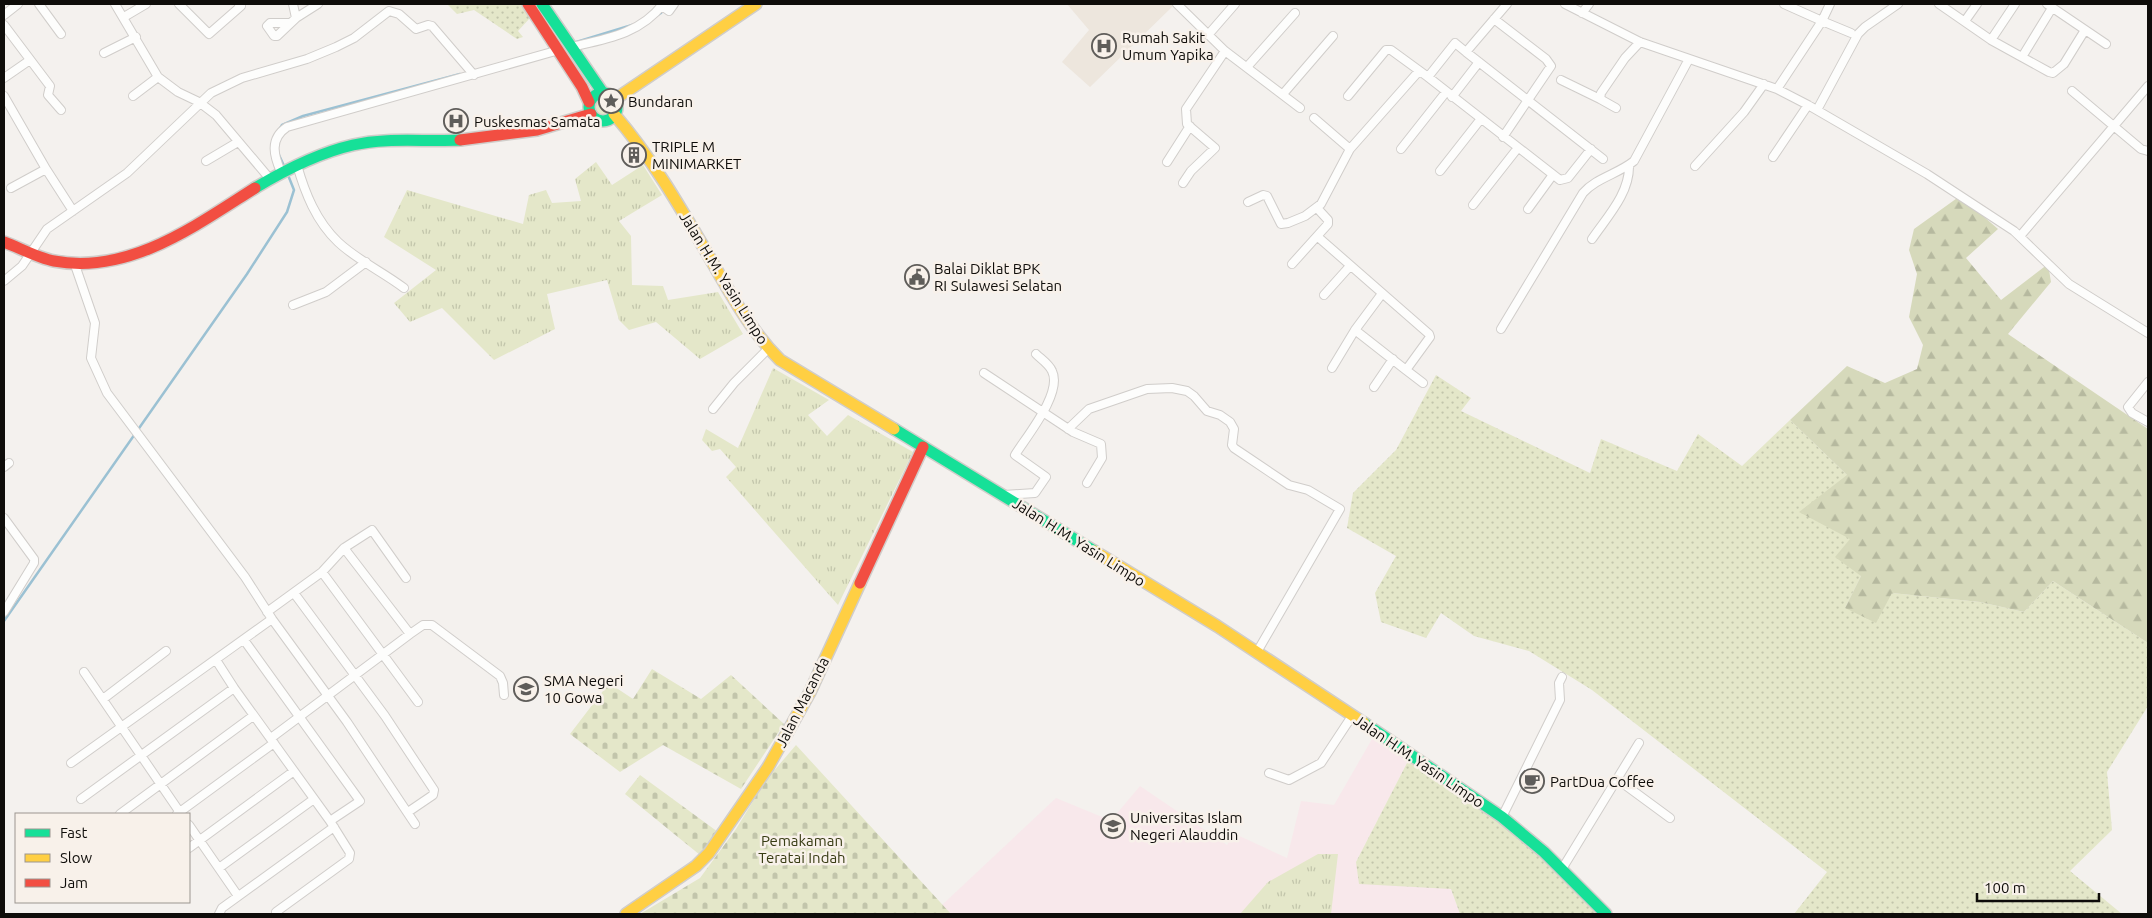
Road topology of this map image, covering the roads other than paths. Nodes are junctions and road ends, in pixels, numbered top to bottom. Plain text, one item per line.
1 (18, 4) edge
2 (39, 4) edge
3 (115, 4) edge
4 (146, 4) edge
5 (179, 4) edge
6 (241, 4) edge
7 (293, 4) edge
8 (318, 4) edge
9 (528, 4) edge
10 (542, 4) edge
11 (674, 4) edge
12 (756, 4) edge
13 (1177, 4) edge
14 (1235, 4) edge
15 (1507, 4) edge
16 (1565, 4) edge
17 (1590, 4) edge
18 (1784, 4) edge
19 (1830, 4) edge
20 (1898, 4) edge
21 (1939, 4) edge
22 (1978, 4) edge
23 (2014, 4) edge
24 (2050, 6) edge
25 (664, 7) edge
26 (1295, 13) dead end
27 (1582, 13) junction
28 (4, 15) edge
29 (124, 17) junction
30 (1494, 19) junction
31 (1822, 21) junction
32 (1965, 22) junction
33 (4, 25) edge
34 (2086, 30) junction
35 (1851, 33) dead end
36 (61, 34) dead end
37 (1208, 35) junction
38 (1333, 36) dead end
39 (136, 37) junction
40 (1991, 40) junction
41 (1640, 42) junction
42 (2106, 44) dead end
43 (571, 47) junction
44 (559, 50) junction
45 (1225, 51) junction
46 (1466, 52) junction
47 (104, 53) dead end
48 (2022, 57) junction
49 (1689, 59) junction
50 (30, 60) junction
51 (1479, 62) junction
52 (1247, 67) junction
53 (1418, 71) junction
54 (474, 75) junction
55 (158, 77) junction
56 (4, 78) edge
57 (1428, 78) junction
58 (1561, 80) dead end
59 (1764, 84) junction
60 (2148, 86) edge
61 (1777, 89) junction
62 (2072, 91) dead end
63 (603, 93) junction
64 (1283, 94) junction
65 (1449, 94) junction
66 (133, 96) dead end
67 (1348, 96) dead end
68 (5, 99) edge
69 (1600, 99) junction
70 (614, 100) junction
71 (1529, 101) junction
72 (199, 102) junction
73 (590, 102) junction
74 (1808, 104) junction
75 (1300, 108) dead end
76 (1616, 108) dead end
77 (61, 110) dead end
78 (1817, 110) junction
79 (591, 114) junction
80 (614, 114) junction
81 (1314, 118) dead end
82 (1480, 120) junction
83 (1190, 126) junction
84 (2113, 126) junction
85 (1503, 137) junction
86 (238, 142) junction
87 (1350, 149) junction
88 (1401, 149) dead end
89 (1518, 149) junction
90 (1591, 149) junction
91 (2148, 151) edge
92 (1773, 157) dead end
93 (1603, 159) dead end
94 (206, 161) dead end
95 (1167, 162) dead end
96 (1629, 165) junction
97 (1695, 166) dead end
98 (46, 169) junction
99 (288, 169) junction
100 (1440, 171) dead end
101 (1552, 176) junction
102 (270, 179) junction
103 (1183, 183) dead end
104 (11, 188) dead end
105 (1248, 202) dead end
106 (1473, 204) dead end
107 (1317, 208) junction
108 (1528, 209) dead end
109 (73, 211) junction
110 (2021, 235) junction
111 (1318, 237) junction
112 (1592, 239) dead end
113 (4, 242) edge
114 (29, 255) junction
115 (366, 262) junction
116 (1292, 264) dead end
117 (75, 266) junction
118 (1350, 266) junction
119 (4, 281) edge
120 (404, 288) dead end
121 (1381, 294) junction
122 (1324, 295) dead end
123 (294, 305) dead end
124 (1501, 329) dead end
125 (1355, 330) junction
126 (2148, 333) edge
127 (768, 349) junction
128 (1036, 354) dead end
129 (1392, 359) junction
130 (1332, 368) dead end
131 (1406, 370) junction
132 (984, 373) dead end
133 (2148, 382) edge
134 (1423, 383) dead end
135 (1374, 387) dead end
136 (713, 409) dead end
137 (1043, 413) junction
138 (2148, 422) edge
139 (1068, 429) junction
140 (923, 447) junction
141 (1087, 483) dead end
142 (1003, 495) junction
143 (4, 518) edge
144 (344, 548) junction
145 (322, 572) junction
146 (406, 578) dead end
147 (294, 592) junction
148 (4, 612) edge
149 (267, 612) junction
150 (272, 619) junction
151 (410, 634) junction
152 (244, 640) junction
153 (166, 652) dead end
154 (1257, 652) junction
155 (384, 654) junction
156 (216, 660) junction
157 (84, 672) dead end
158 (354, 674) junction
159 (1562, 677) dead end
160 (234, 688) junction
161 (327, 695) junction
162 (504, 695) dead end
163 (103, 699) junction
164 (418, 702) dead end
165 (254, 716) junction
166 (299, 716) junction
167 (1352, 716) junction
168 (123, 728) junction
169 (272, 741) junction
170 (1639, 742) dead end
171 (142, 755) junction
172 (71, 763) dead end
173 (294, 771) junction
174 (1269, 773) dead end
175 (1617, 779) junction
176 (161, 783) junction
177 (81, 799) dead end
178 (314, 799) junction
179 (408, 812) junction
180 (121, 813) edge
181 (178, 813) edge
182 (180, 813) edge
183 (1502, 818) junction
184 (1670, 818) dead end
185 (332, 824) junction
186 (415, 824) dead end
187 (190, 826) edge
188 (199, 840) junction
189 (190, 847) edge
190 (219, 868) junction
191 (1562, 869) junction
192 (238, 896) junction
193 (276, 912) dead end
194 (219, 914) edge
195 (626, 914) edge
196 (1606, 914) edge

1 - 28 street
2 - 36 street
3 - 29 street
4 - 29 street
5 - 6 street
7 - 8 street
9 - 44 main road
10 - 43 main road
11 - 25 street
12 - 70 main road
13 - 37 street
14 - 37 street
15 - 30 street
16 - 27 street
17 - 27 street
18 - 31 street
19 - 31 street
20 - 78 street
21 - 32 street
22 - 32 street
23 - 40 street
24 - 34 street
24 - 48 street
25 - 43 street
26 - 52 street
27 - 41 street
29 - 39 street
30 - 46 street
30 - 71 street
31 - 35 street
31 - 61 street
32 - 40 street
33 - 50 street
34 - 42 street
34 - 48 street
37 - 45 street
38 - 64 street
39 - 47 street
39 - 55 street
40 - 48 street
41 - 49 street
41 - 69 street
43 - 63 main road
44 - 54 street
44 - 73 main road
45 - 52 street
45 - 83 street
46 - 51 street
46 - 57 street
49 - 59 street
49 - 96 street
50 - 56 street
50 - 77 street
51 - 65 street
51 - 71 street
52 - 64 street
53 - 57 street
53 - 67 street
53 - 87 street
54 - 72 street
54 - 99 street
55 - 66 street
55 - 72 street
57 - 65 street
58 - 69 street
59 - 61 street
59 - 97 street
60 - 84 street
61 - 74 street
62 - 84 street
63 - 70 main road
63 - 73 main road
64 - 75 street
65 - 82 street
65 - 88 street
68 - 98 street
69 - 76 street
70 - 80 main road
71 - 85 street
71 - 90 street
72 - 86 street
72 - 109 street
73 - 79 main road
74 - 78 street
74 - 92 street
78 - 110 street
79 - 80 main road
79 - 99 main road
80 - 127 main road, Jalan H.M. Yasin Limpo
81 - 87 street
82 - 85 street
82 - 100 street
83 - 95 street
83 - 103 street
84 - 91 street
84 - 110 street
85 - 89 street
86 - 94 street
86 - 102 street
87 - 107 street
89 - 101 street
89 - 106 street
90 - 93 street
90 - 101 street
96 - 112 street
96 - 124 street
98 - 104 street
98 - 109 street
99 - 102 main road
99 - 115 street
101 - 108 street
102 - 117 main road
105 - 107 street
107 - 111 street
109 - 114 street
110 - 126 street
111 - 116 street
111 - 118 street
113 - 114 main road
114 - 117 main road
114 - 119 street
115 - 120 street
115 - 123 street
117 - 149 street
118 - 121 street
118 - 122 street
121 - 125 street
121 - 131 street
125 - 129 street
125 - 130 street
127 - 136 street
127 - 140 main road, Jalan H.M. Yasin Limpo
128 - 137 street
129 - 131 street
129 - 135 street
131 - 134 street
132 - 137 street
133 - 138 street
137 - 139 street
137 - 142 street
139 - 141 street
139 - 154 street
140 - 142 main road, Jalan H.M. Yasin Limpo
140 - 195 main road, Jalan Macanda
142 - 154 main road, Jalan H.M. Yasin Limpo
143 - 148 street
144 - 145 street
144 - 146 street
144 - 151 street
145 - 147 street
145 - 155 street
147 - 149 street
147 - 158 street
149 - 150 street
150 - 152 street
150 - 161 street
151 - 155 street
151 - 162 street
152 - 156 street
152 - 166 street
153 - 163 street
154 - 167 main road, Jalan H.M. Yasin Limpo
155 - 158 street
155 - 164 street
156 - 160 street
156 - 168 street
157 - 163 street
158 - 161 street
158 - 179 street
159 - 183 street
160 - 165 street
160 - 171 street
161 - 166 street
161 - 179 street
163 - 168 street
165 - 169 street
165 - 176 street
166 - 169 street
166 - 185 street
167 - 174 street
167 - 183 main road, Jalan H.M. Yasin Limpo
168 - 171 street
168 - 172 street
169 - 173 street
169 - 182 street
170 - 175 street
171 - 176 street
171 - 177 street
173 - 178 street
173 - 188 street
175 - 184 street
175 - 191 street
176 - 180 street
176 - 181 street
178 - 185 street
178 - 190 street
179 - 186 street
183 - 191 main road, Jalan H.M. Yasin Limpo
185 - 192 street
185 - 193 street
187 - 188 street
188 - 189 street
188 - 190 street
190 - 192 street
191 - 196 main road, Jalan H.M. Yasin Limpo
192 - 194 street

